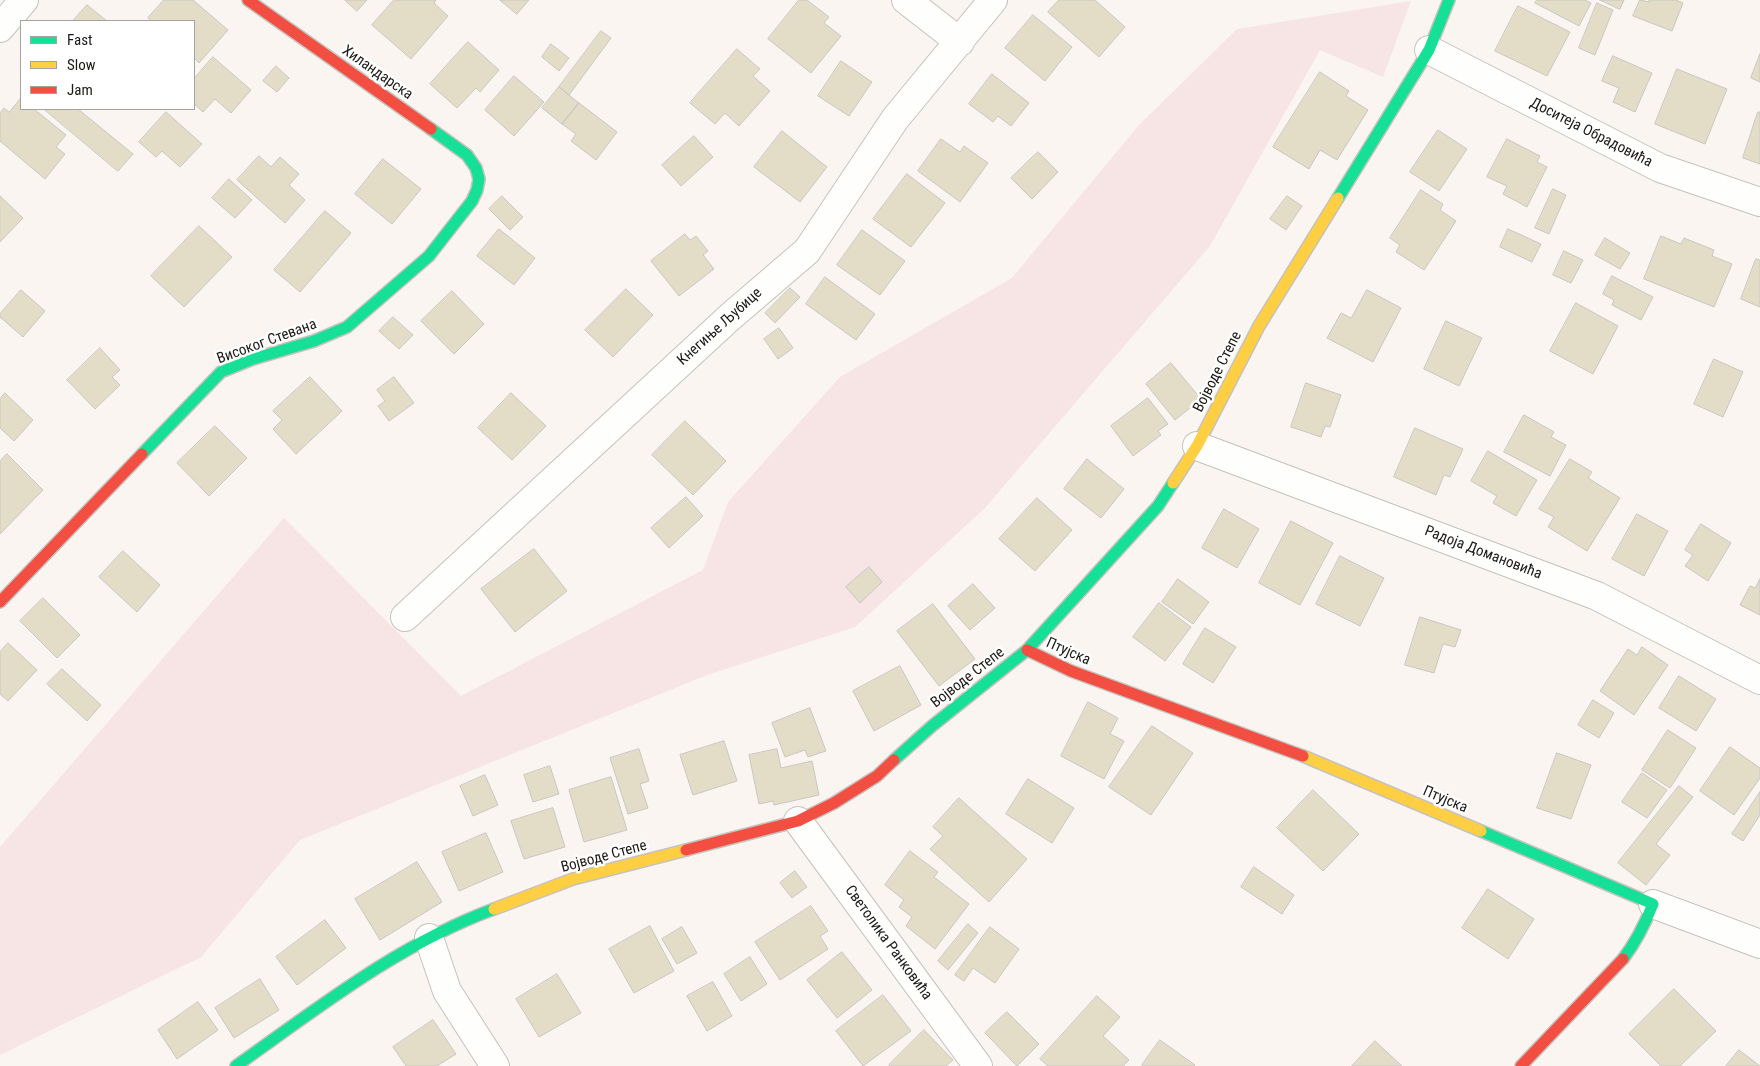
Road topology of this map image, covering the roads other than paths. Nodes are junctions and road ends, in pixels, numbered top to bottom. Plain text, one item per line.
1 (24, 0) edge
2 (248, 0) edge
3 (906, 0) edge
4 (993, 0) edge
5 (1449, 0) edge
6 (0, 28) edge
7 (960, 42) junction
8 (1429, 50) junction
9 (478, 179) joint
10 (1760, 202) edge
11 (1197, 446) junction
12 (0, 602) edge
13 (405, 617) dead end
14 (1027, 650) junction
15 (1760, 680) edge
16 (798, 821) junction
17 (1653, 904) junction
18 (429, 938) junction
19 (1760, 944) edge
20 (236, 1066) edge
21 (495, 1066) edge
22 (978, 1066) edge
23 (1521, 1066) edge

1 - 6 street
2 - 9 street, Хиландарска
3 - 7 street
4 - 7 street, Кнегиње Љубице
5 - 8 street, Војводе Степе
7 - 13 street, Кнегиње Љубице
8 - 10 street, Доситеја Обрадовића
8 - 11 street, Војводе Степе
9 - 12 street, Високог Стевана
11 - 14 street, Војводе Степе
11 - 15 street, Радоја Домановића
14 - 16 street, Војводе Степе
14 - 17 street, Птујска
16 - 18 street, Војводе Степе
16 - 22 street, Светолика Ранковића
17 - 19 street
17 - 23 street
18 - 20 street, Војводе Степе
18 - 21 street

